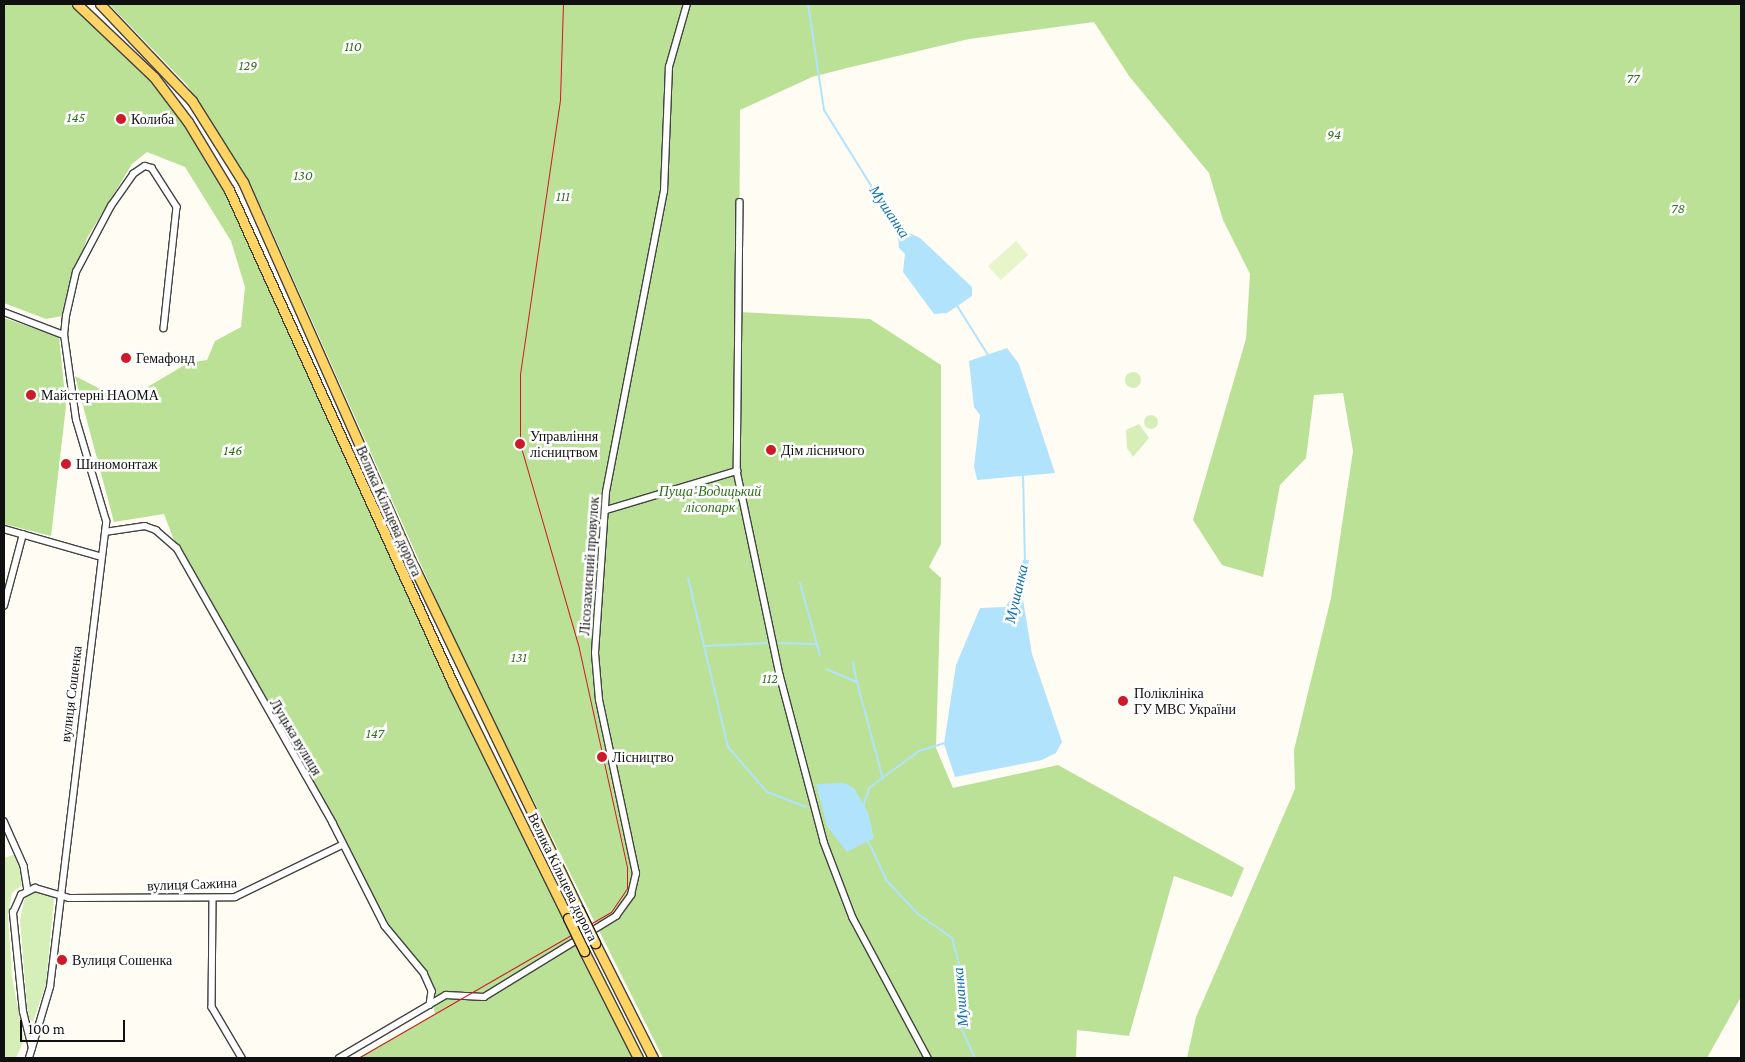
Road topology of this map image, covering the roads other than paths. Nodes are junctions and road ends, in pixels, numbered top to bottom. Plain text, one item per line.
1 (77, 4) edge
2 (100, 4) edge
3 (687, 4) edge
4 (740, 202) dead end
5 (4, 312) edge
6 (164, 328) dead end
7 (64, 335) junction
8 (738, 471) junction
9 (606, 510) junction
10 (4, 529) edge
11 (105, 532) junction
12 (23, 534) junction
13 (99, 556) junction
14 (4, 606) edge
15 (4, 821) edge
16 (342, 845) junction
17 (28, 891) junction
18 (61, 896) junction
19 (213, 899) junction
20 (430, 1005) junction
21 (32, 1049) junction
22 (29, 1058) edge
23 (242, 1058) edge
24 (339, 1058) edge
25 (638, 1058) edge
26 (653, 1058) edge
27 (928, 1058) edge

1 - 25 main road, Велика Кільцева дорога, bridge
2 - 26 main road, Велика Кільцева дорога, bridge
3 - 9 street, Лісозахисний провулок
4 - 8 street
5 - 7 street
6 - 7 street, вулиця Сошенка
7 - 11 street, вулиця Сошенка
8 - 9 street
8 - 27 street
9 - 20 street, Лісозахисний провулок
10 - 12 street
11 - 13 street, вулиця Сошенка
11 - 16 street, Луцька вулиця
12 - 13 street
12 - 14 street
13 - 18 street, вулиця Сошенка
15 - 17 street
16 - 19 street, вулиця Сажина
16 - 20 street, Луцька вулиця
17 - 18 street, вулиця Сажина
17 - 21 street
18 - 19 street, вулиця Сажина
18 - 21 street, вулиця Сошенка
19 - 23 street
20 - 24 street, Лісозахисний провулок
21 - 22 street, вулиця Сошенка

